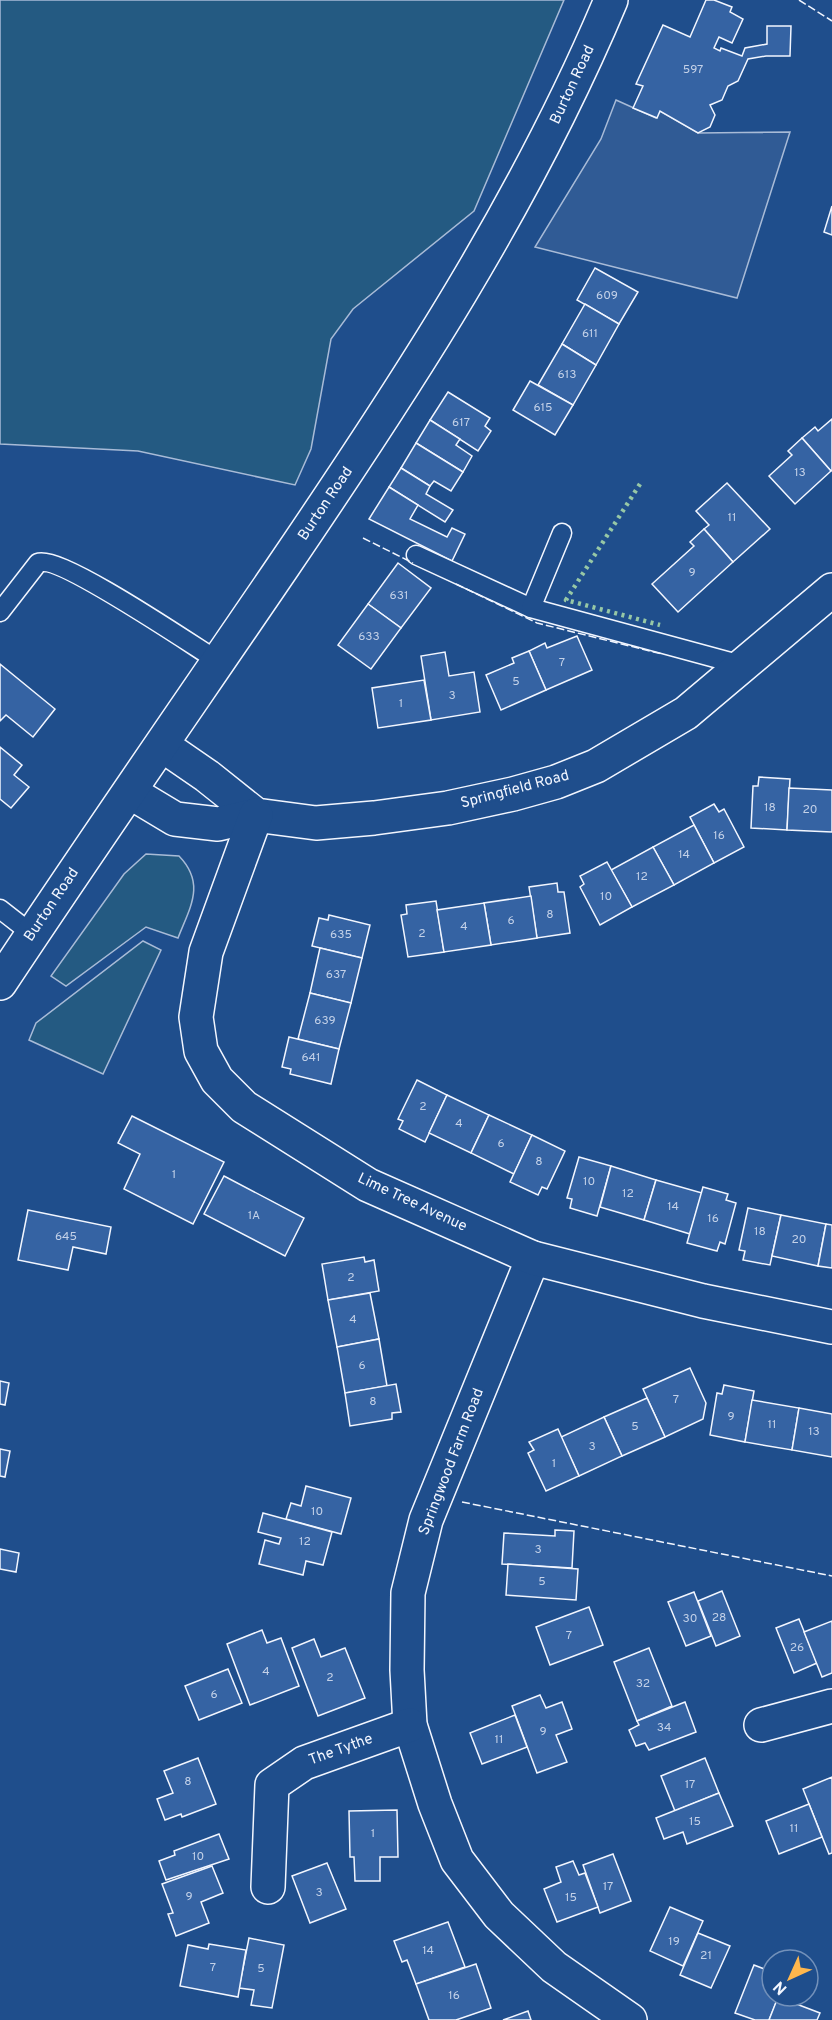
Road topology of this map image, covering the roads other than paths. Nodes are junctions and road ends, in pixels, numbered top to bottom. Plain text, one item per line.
1 (611, 0) edge
2 (562, 533) dead end
3 (416, 555) dead end
4 (828, 601) edge
5 (531, 608) junction
6 (0, 612) edge
7 (218, 661) junction
8 (745, 666) junction
9 (162, 745) junction
10 (130, 792) junction
11 (256, 815) junction
12 (0, 909) edge
13 (33, 934) junction
14 (0, 983) edge
15 (533, 1258) junction
16 (832, 1327) edge
17 (832, 1706) edge
18 (410, 1725) junction
19 (761, 1725) dead end
20 (268, 1887) dead end
21 (630, 2020) edge

1 - 7 main road, Burton Road
2 - 5 lane
3 - 5 lane
4 - 8 main road, Springfield Road
5 - 8 lane
6 - 7 lane
7 - 9 main road, Burton Road
8 - 11 main road, Springfield Road
9 - 10 main road, Burton Road
9 - 11 main road
10 - 11 main road
10 - 13 main road, Burton Road
11 - 15 main road, Lime Tree Avenue
12 - 13 lane
13 - 14 main road, Burton Road
15 - 16 main road, Lime Tree Avenue
15 - 18 main road, Springwood Farm Road
17 - 19 main road
18 - 20 main road, The Tythe
18 - 21 main road, Springwood Farm Road

